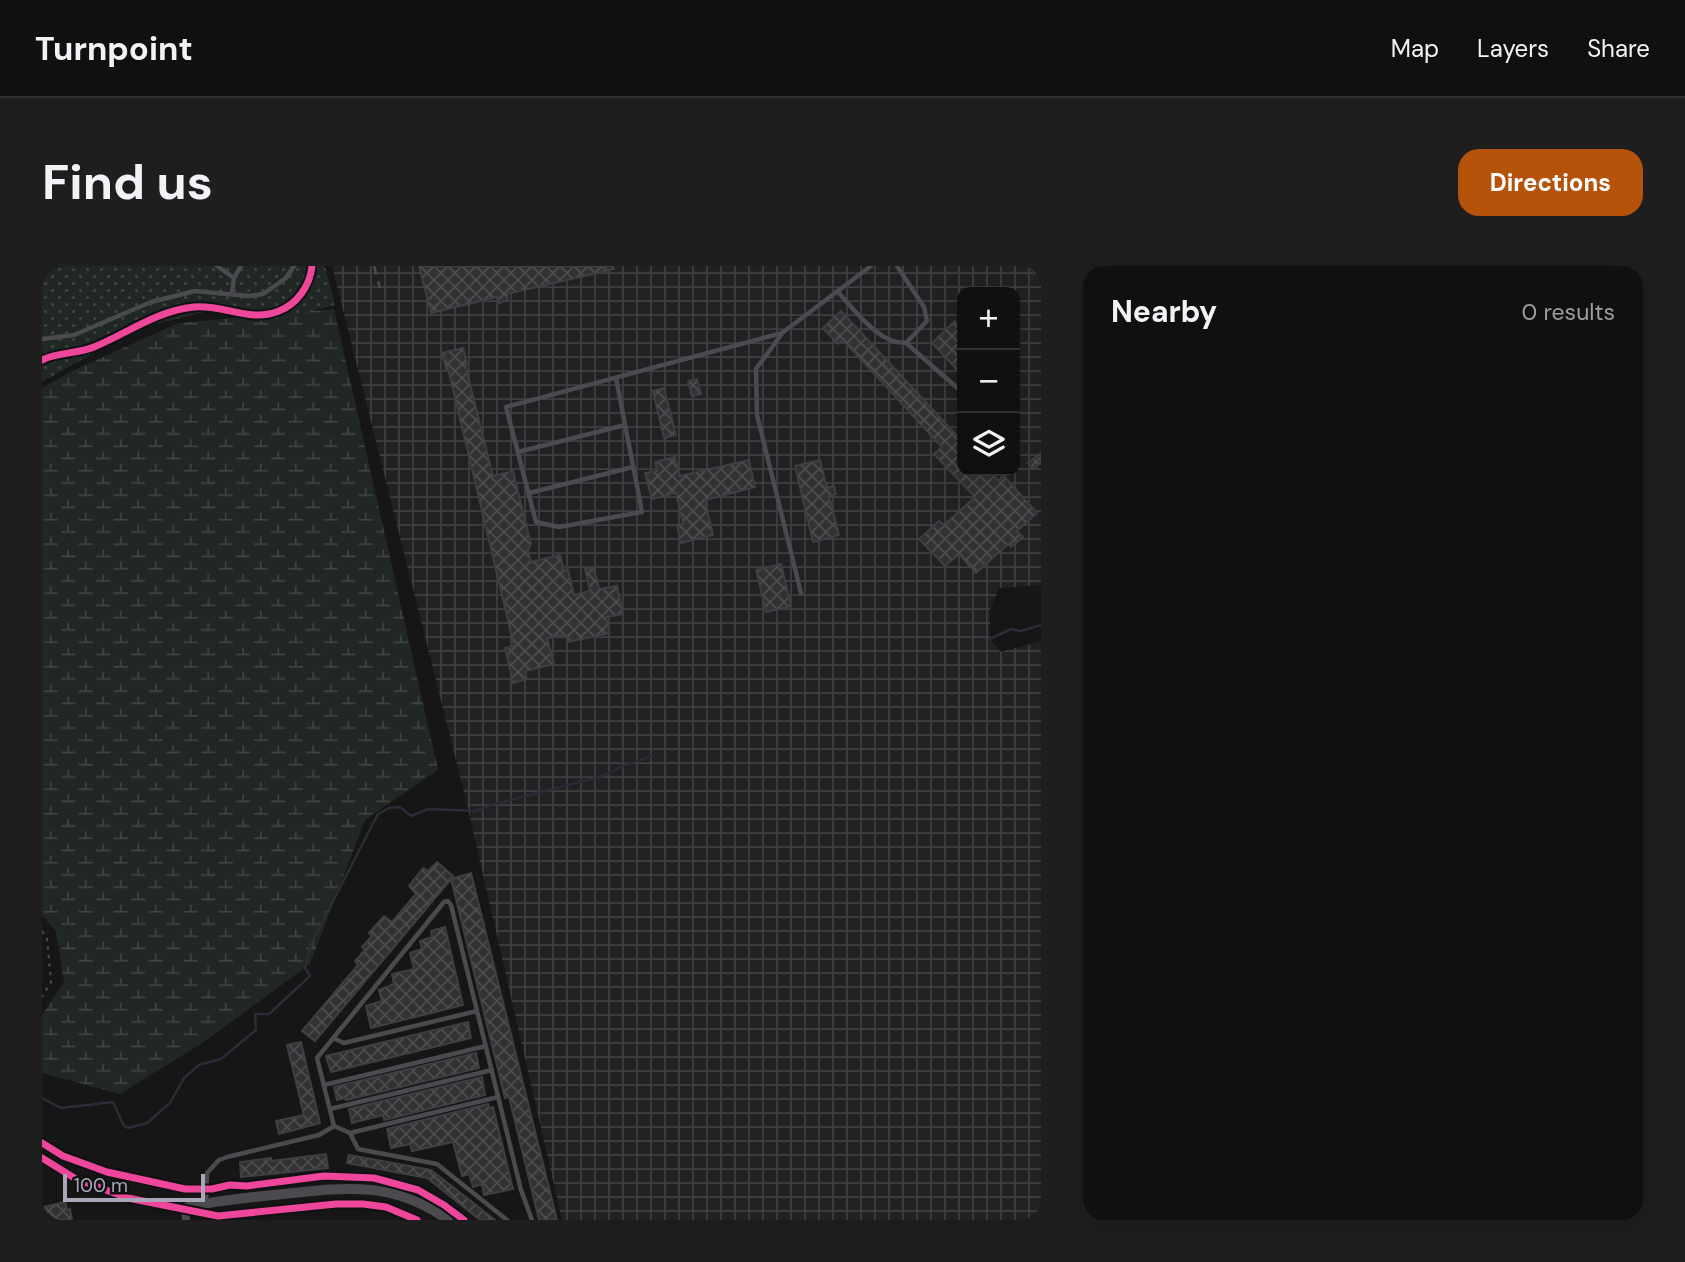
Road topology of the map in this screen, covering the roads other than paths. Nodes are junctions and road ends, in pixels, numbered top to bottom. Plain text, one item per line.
1 (217, 266) edge
2 (241, 266) edge
3 (294, 266) edge
4 (871, 266) edge
5 (897, 266) edge
6 (1030, 266) edge
7 (1041, 275) edge
8 (234, 278) junction
9 (837, 290) junction
10 (232, 293) junction
11 (782, 333) junction
12 (42, 339) edge
13 (906, 343) junction
14 (615, 378) junction
15 (957, 388) edge
16 (625, 425) junction
17 (518, 452) junction
18 (633, 467) junction
19 (529, 493) junction
20 (801, 593) dead end
21 (477, 1011) junction
22 (333, 1038) junction
23 (486, 1046) junction
24 (492, 1070) junction
25 (324, 1086) junction
26 (498, 1097) junction
27 (330, 1110) junction
28 (334, 1126) junction
29 (350, 1133) junction
30 (42, 1158) edge
31 (217, 1201) junction
32 (206, 1203) junction
33 (185, 1208) junction
34 (218, 1218) edge
35 (186, 1220) edge
36 (417, 1220) edge
37 (449, 1220) edge
38 (507, 1220) edge
39 (532, 1220) edge

1 - 8 lane
2 - 8 lane
3 - 10 lane
4 - 9 lane
5 - 13 lane
6 - 7 lane
8 - 10 lane
9 - 11 lane
9 - 13 lane
10 - 12 lane
11 - 14 lane
11 - 20 lane
13 - 15 lane
14 - 16 lane
14 - 17 lane
16 - 17 lane
16 - 18 lane
17 - 19 lane
18 - 19 lane
18 - 19 lane
21 - 22 lane
21 - 22 lane
21 - 23 lane
22 - 25 lane
23 - 24 lane
23 - 25 lane
24 - 26 lane
24 - 27 lane
25 - 27 lane
26 - 29 lane
26 - 39 lane
27 - 28 lane
28 - 29 lane
28 - 32 lane
29 - 38 lane
30 - 33 street
31 - 32 street
31 - 34 street
31 - 37 street
32 - 33 street
33 - 34 street
33 - 35 street
34 - 36 street

